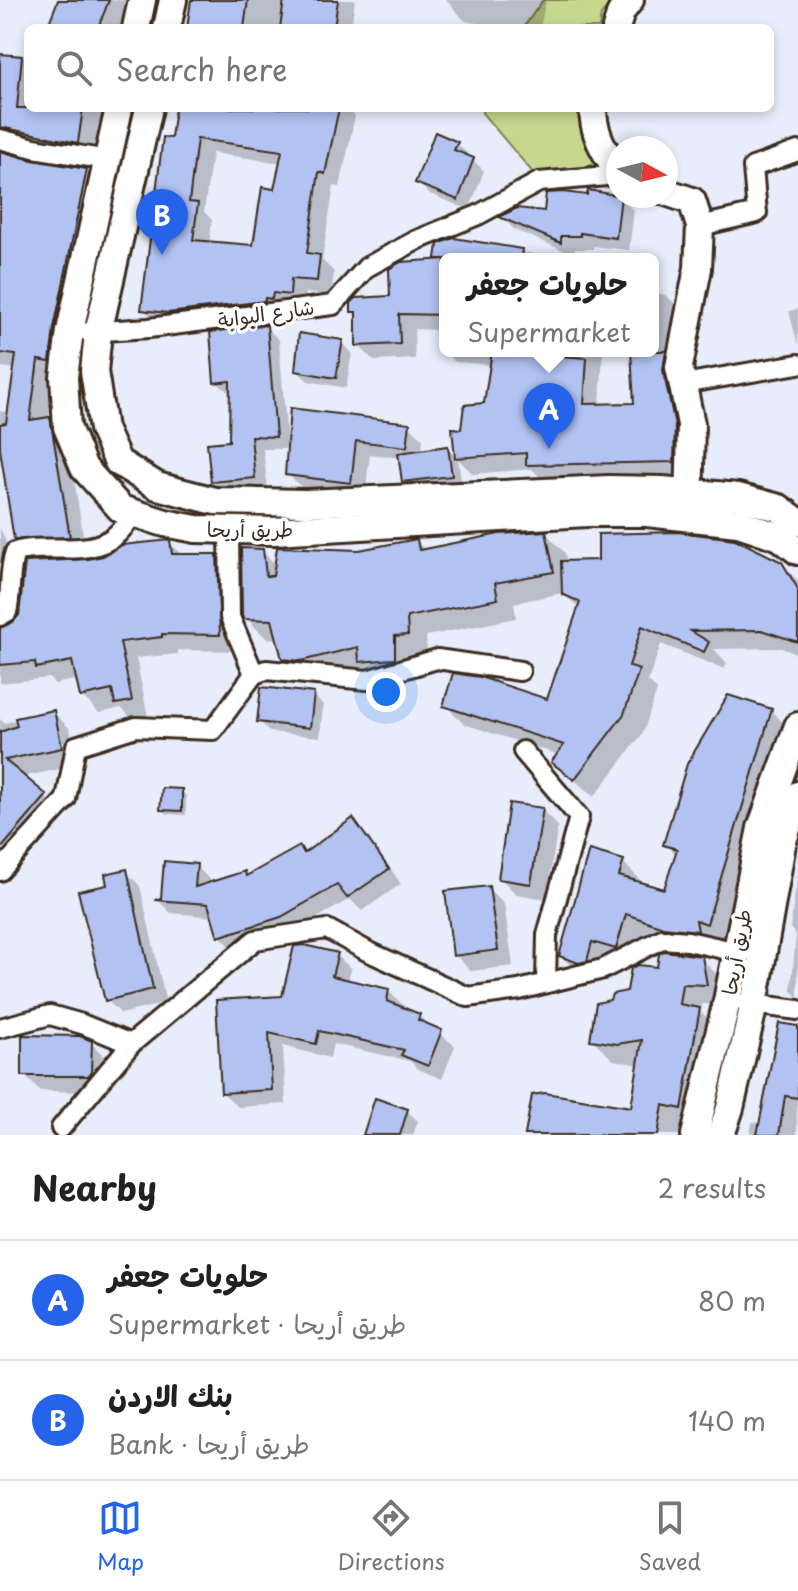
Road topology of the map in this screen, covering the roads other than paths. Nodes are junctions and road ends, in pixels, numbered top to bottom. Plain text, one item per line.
1 (142, 0) edge
2 (173, 0) edge
3 (630, 0) edge
4 (137, 24) edge
5 (168, 24) edge
6 (617, 24) edge
7 (118, 112) edge
8 (148, 112) edge
9 (593, 112) edge
10 (0, 139) edge
11 (798, 151) edge
12 (606, 155) edge
13 (108, 160) junction
14 (606, 174) edge
15 (678, 196) edge
16 (700, 226) junction
17 (70, 331) junction
18 (98, 333) junction
19 (798, 364) edge
20 (683, 384) junction
21 (689, 505) junction
22 (135, 513) junction
23 (798, 522) edge
24 (229, 530) junction
25 (798, 551) edge
26 (0, 616) edge
27 (520, 671) dead end
28 (254, 674) junction
29 (798, 726) edge
30 (523, 751) dead end
31 (798, 795) edge
32 (0, 871) edge
33 (765, 949) junction
34 (737, 952) junction
35 (546, 983) junction
36 (727, 1001) junction
37 (754, 1004) junction
38 (798, 1010) edge
39 (0, 1028) edge
40 (131, 1044) junction
41 (61, 1128) dead end
42 (695, 1135) edge
43 (721, 1135) edge

1 - 4 main road
2 - 5 main road
3 - 6 main road
7 - 13 main road, طريق أريحا
8 - 18 main road, طريق أريحا
9 - 12 main road, شارع البوابة
10 - 13 street
11 - 16 street
13 - 17 main road, طريق أريحا
14 - 18 street, شارع البوابة
15 - 16 main road
16 - 20 main road
17 - 18 street, شارع البوابة
17 - 22 main road, طريق أريحا
18 - 21 main road, طريق أريحا
19 - 20 street
20 - 21 main road
21 - 23 main road, طريق أريحا
21 - 24 main road, طريق أريحا
21 - 25 main road, طريق أريحا
22 - 24 main road, طريق أريحا
22 - 26 street
24 - 28 street
27 - 28 street
28 - 32 street
29 - 34 main road, طريق أريحا
30 - 35 street
31 - 33 main road, طريق أريحا
33 - 34 street
33 - 37 main road, طريق أريحا
34 - 35 street
34 - 36 main road, طريق أريحا
35 - 40 street
36 - 37 street
36 - 42 main road, طريق أريحا
37 - 38 street
37 - 43 main road, طريق أريحا
39 - 40 street
40 - 41 street

